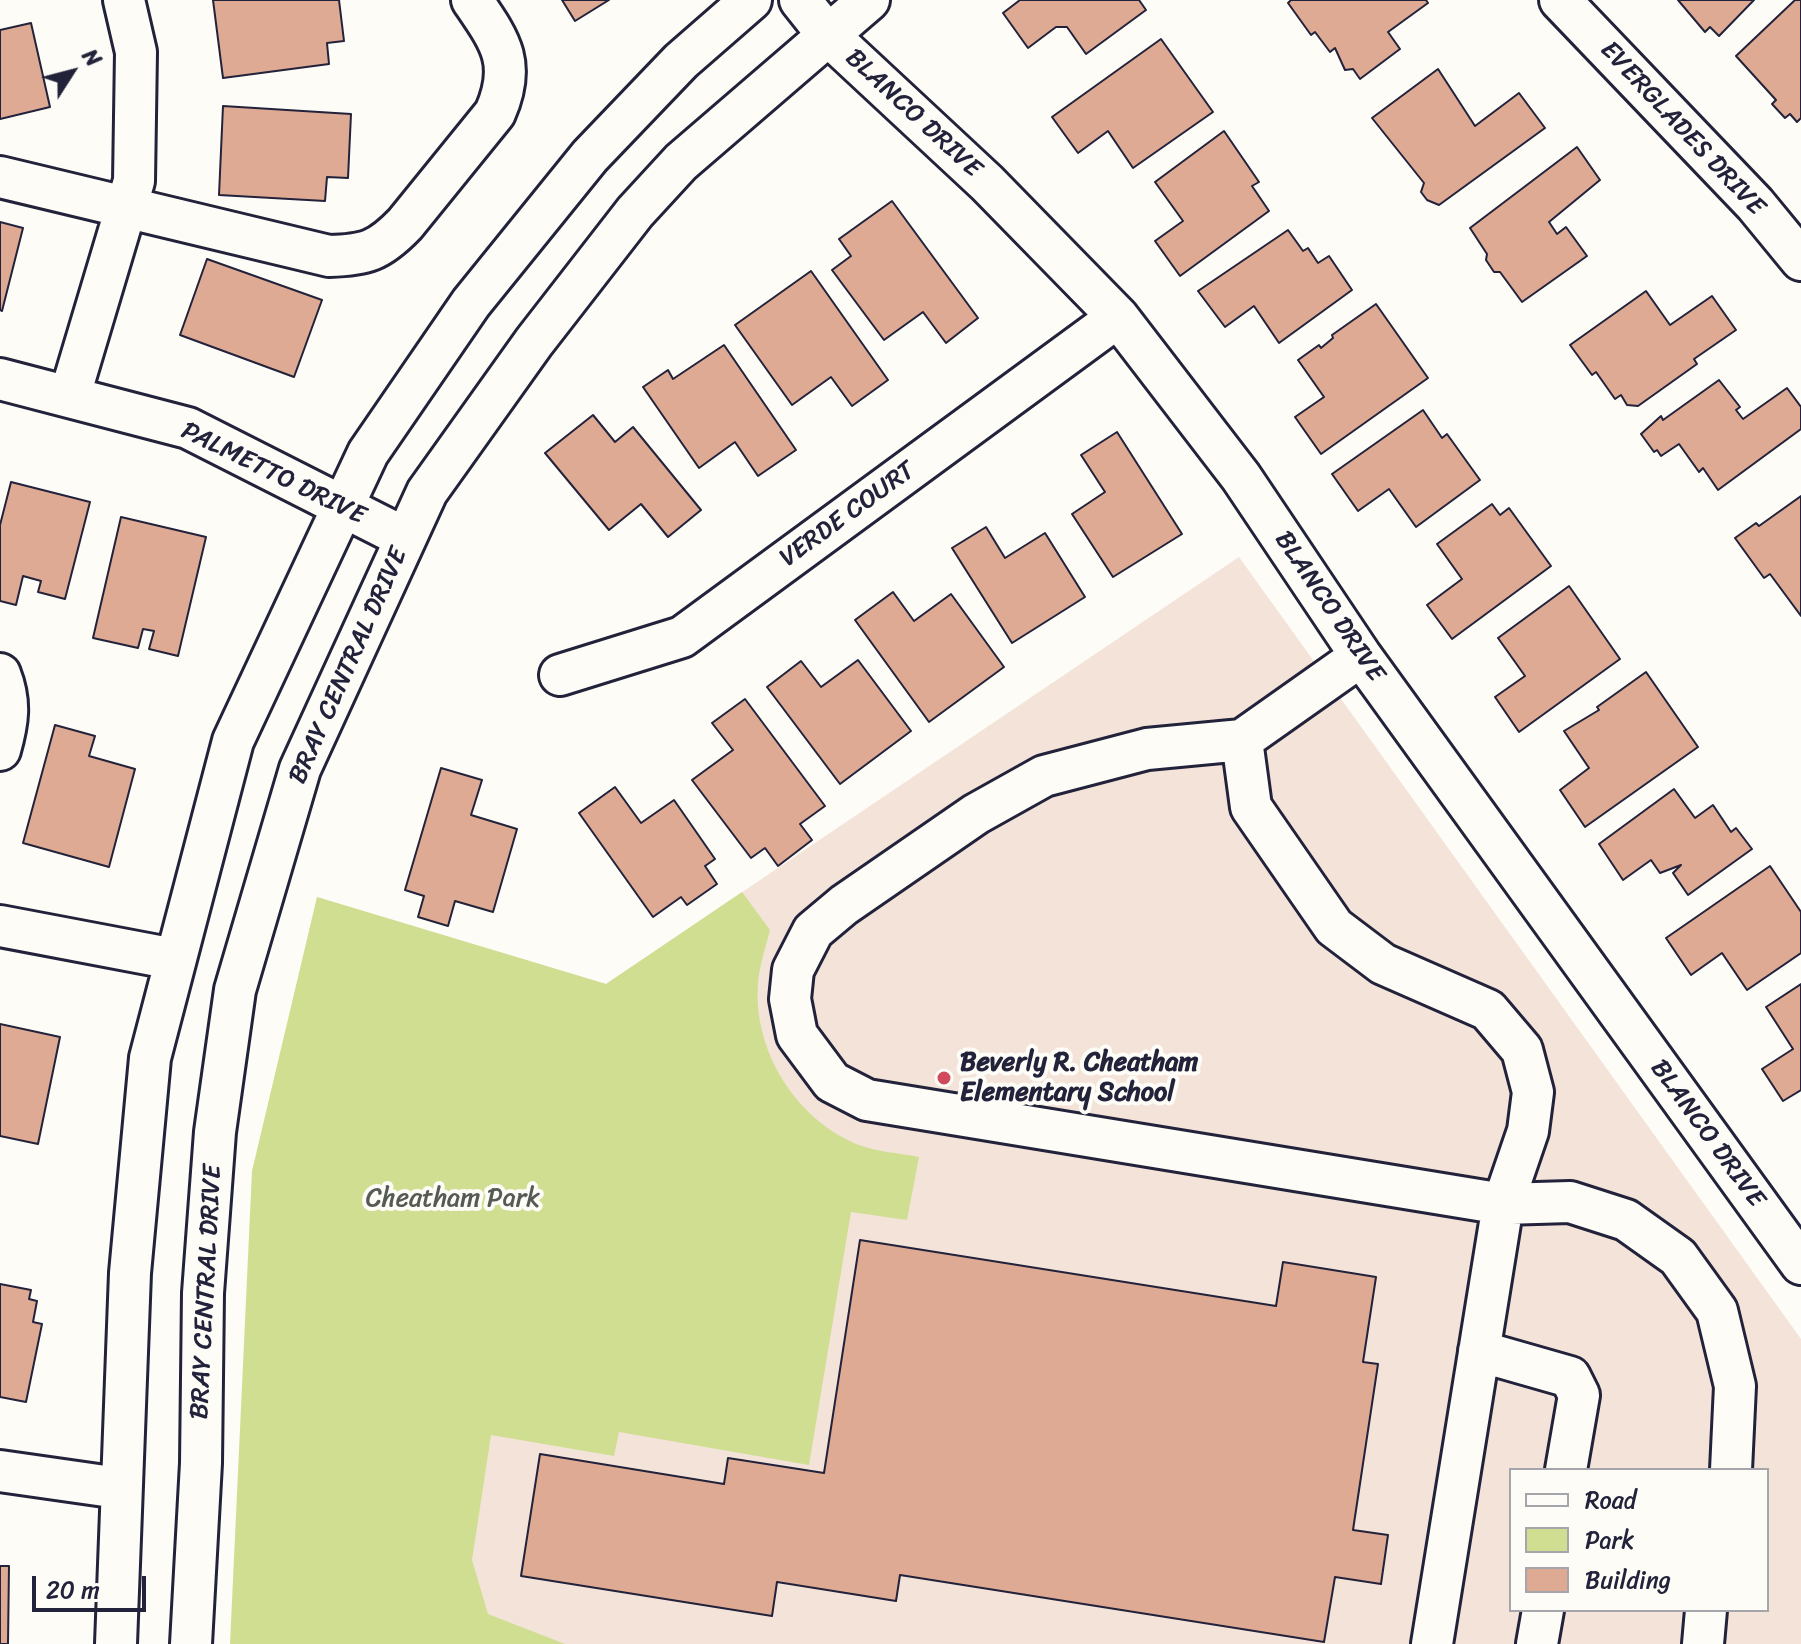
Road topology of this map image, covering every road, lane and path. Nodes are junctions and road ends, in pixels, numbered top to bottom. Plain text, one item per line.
1 (124, 0) edge
2 (472, 0) edge
3 (751, 0) edge
4 (800, 0) edge
5 (869, 0) edge
6 (1560, 0) edge
7 (827, 34) junction
8 (0, 177) edge
9 (126, 208) junction
10 (1801, 260) edge
11 (1118, 317) junction
12 (0, 379) edge
13 (70, 395) junction
14 (342, 509) junction
15 (405, 538) junction
16 (1361, 656) junction
17 (0, 674) edge
18 (560, 675) dead end
19 (1242, 740) junction
20 (0, 750) edge
21 (0, 926) edge
22 (174, 959) junction
23 (1503, 1204) junction
24 (1801, 1264) edge
25 (1479, 1351) junction
26 (1566, 1468) edge
27 (1731, 1468) edge
28 (0, 1471) edge
29 (119, 1488) junction
30 (1543, 1612) edge
31 (1706, 1612) edge
32 (116, 1644) edge
33 (191, 1644) edge
34 (1432, 1644) edge
35 (1537, 1644) edge
36 (1703, 1644) edge

1 - 9 street
2 - 9 street
3 - 14 street
4 - 7 street, BLANCO DRIVE
5 - 7 street, BRAY CENTRAL DRIVE
6 - 10 street, EVERGLADES DRIVE
7 - 11 street, BLANCO DRIVE
7 - 15 street, BRAY CENTRAL DRIVE
8 - 9 street
9 - 13 street
11 - 16 street, BLANCO DRIVE
11 - 18 street, VERDE COURT
12 - 13 street, PALMETTO DRIVE
13 - 14 street, PALMETTO DRIVE
14 - 15 street, PALMETTO DRIVE
14 - 22 street
15 - 33 street, BRAY CENTRAL DRIVE
16 - 19 street
16 - 24 street, BLANCO DRIVE
17 - 20 street
19 - 23 street
19 - 23 street
21 - 22 street
22 - 29 street
23 - 25 street
23 - 27 street
25 - 26 street
25 - 34 street
28 - 29 street
29 - 32 street
30 - 35 street
31 - 36 street

